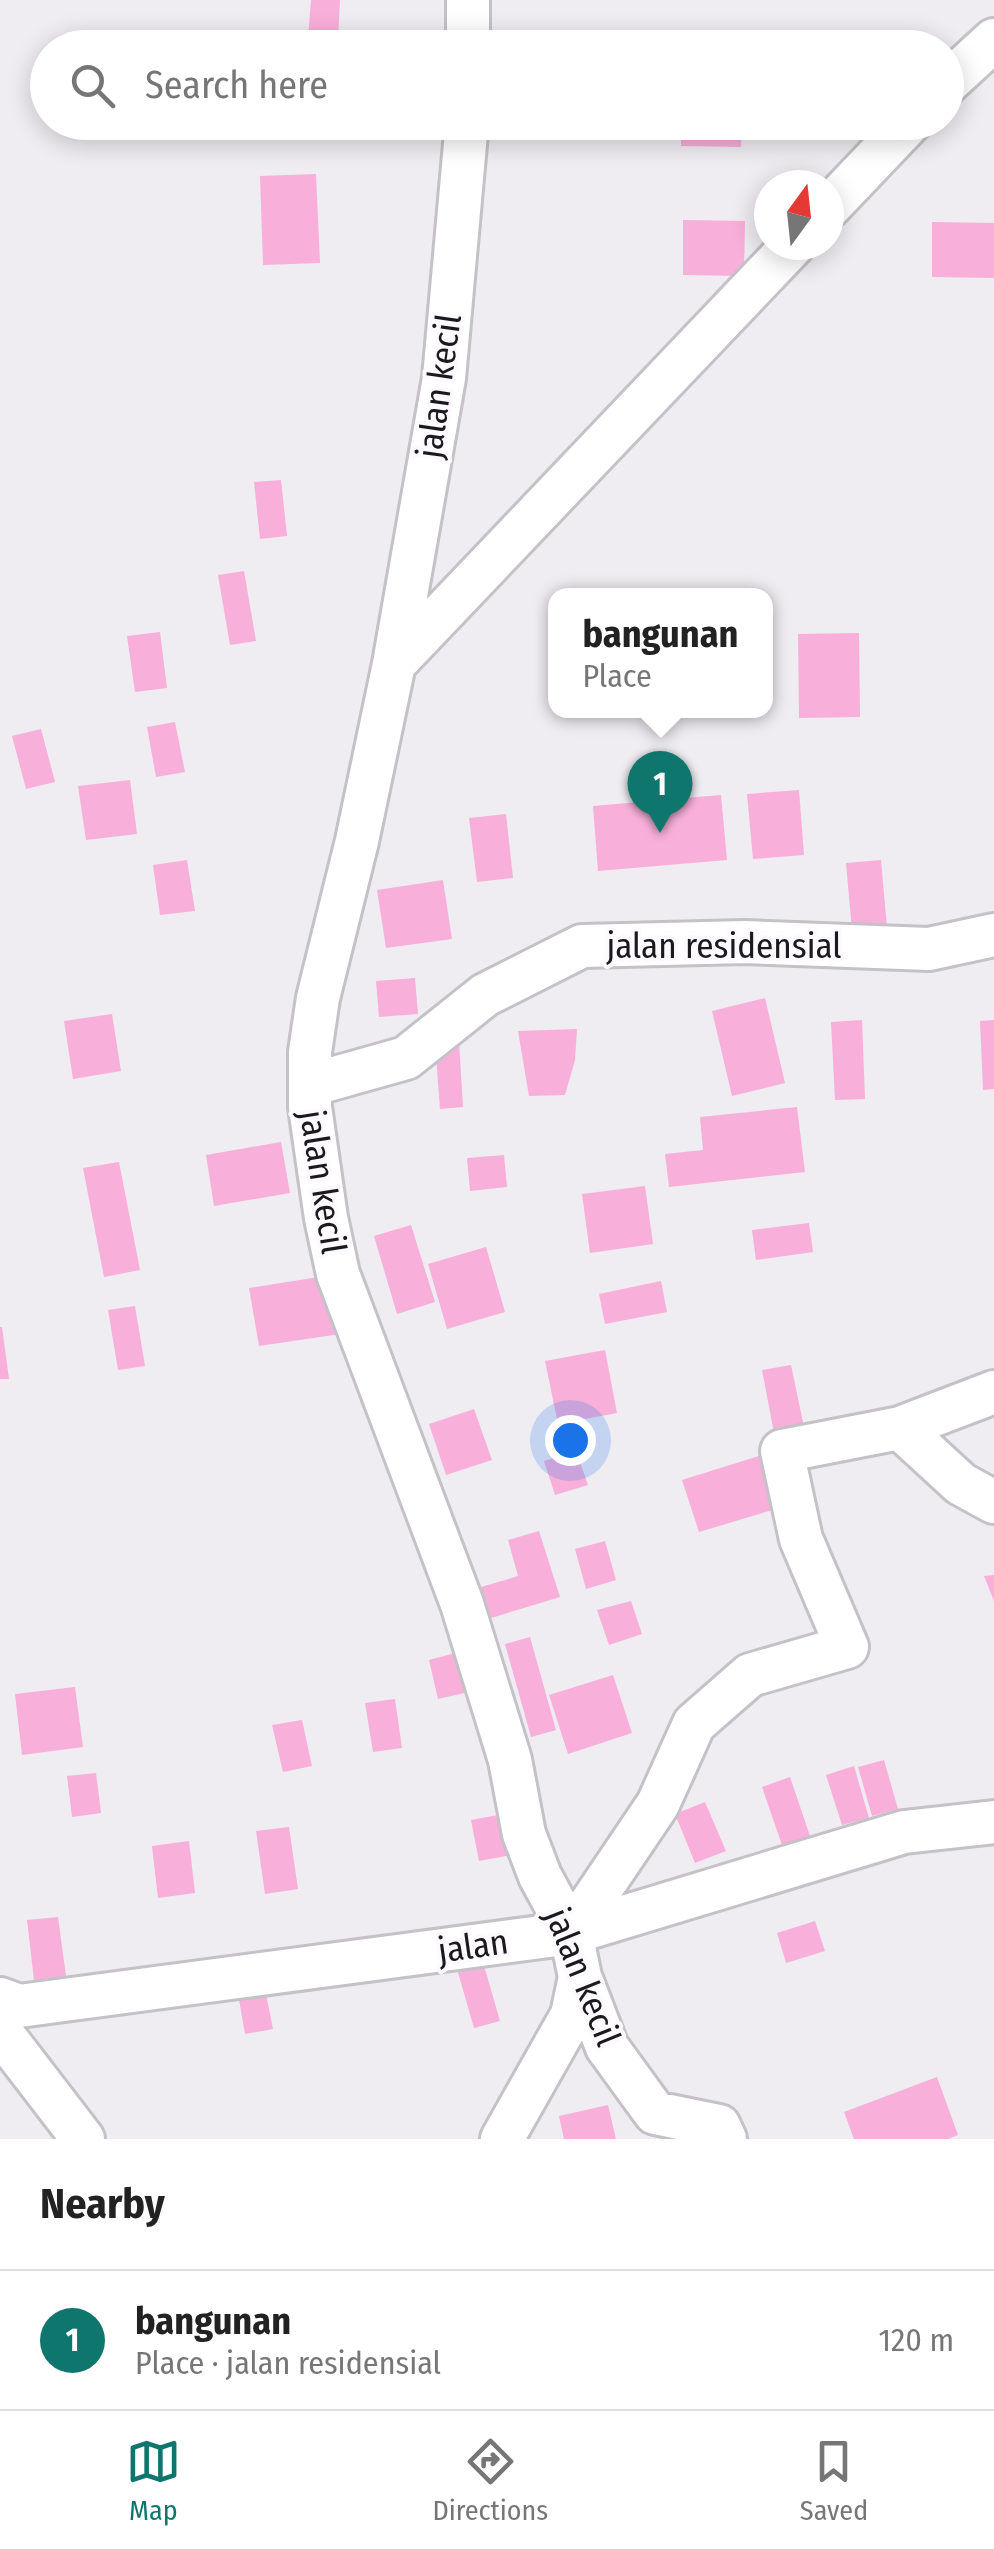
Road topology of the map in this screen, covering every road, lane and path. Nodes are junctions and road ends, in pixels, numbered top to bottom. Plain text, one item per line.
1 (468, 0) edge
2 (468, 30) edge
3 (994, 40) edge
4 (964, 68) edge
5 (465, 140) edge
6 (893, 140) edge
7 (844, 191) edge
8 (779, 260) edge
9 (394, 664) junction
10 (994, 935) edge
11 (310, 1085) junction
12 (994, 1392) edge
13 (900, 1428) junction
14 (994, 1502) edge
15 (994, 1822) edge
16 (571, 1933) junction
17 (580, 1977) junction
18 (0, 1999) edge
19 (0, 2031) edge
20 (83, 2139) edge
21 (502, 2139) edge
22 (724, 2139) edge

1 - 2 street
3 - 4 street
5 - 9 street, jalan kecil
6 - 7 street
8 - 9 street
9 - 11 street, jalan kecil
10 - 11 street, jalan residensial
11 - 16 street, jalan kecil
12 - 13 street
13 - 14 street
13 - 16 street
15 - 16 street, jalan
16 - 17 street, jalan kecil
16 - 18 street, jalan
17 - 21 street
17 - 22 street, jalan kecil
19 - 20 street

